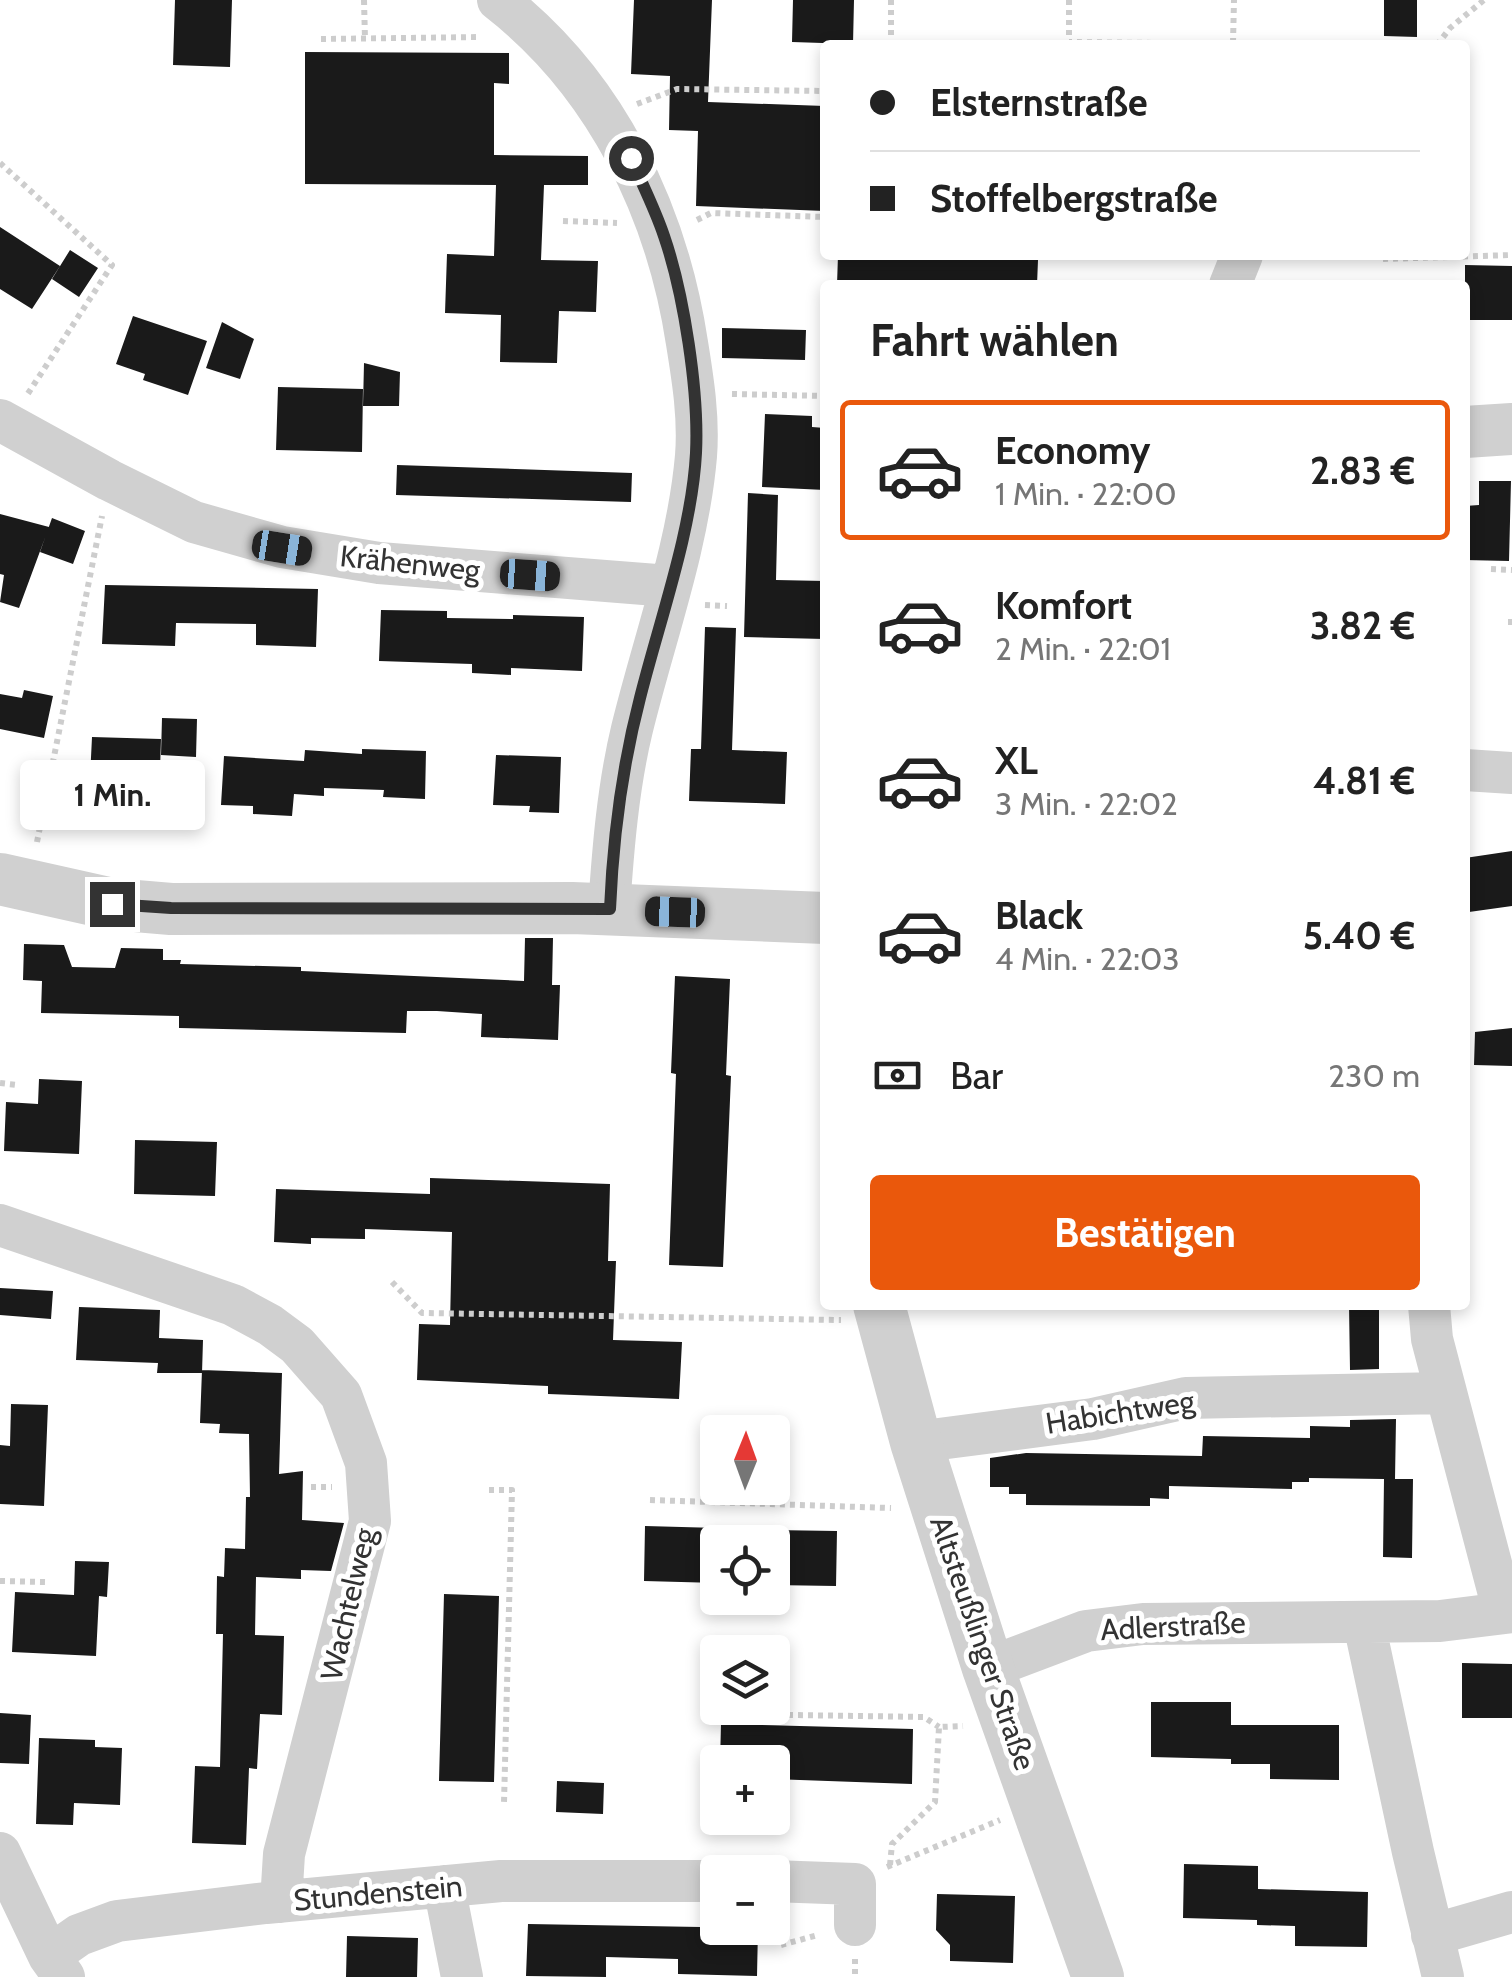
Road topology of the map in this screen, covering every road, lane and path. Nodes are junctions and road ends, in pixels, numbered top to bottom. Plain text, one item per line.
1 (364, 0) edge
2 (498, 0) edge
3 (891, 0) edge
4 (1069, 0) edge
5 (1234, 0) edge
6 (1484, 0) edge
7 (537, 35) junction
8 (365, 39) junction
9 (321, 40) dead end
10 (891, 40) edge
11 (1070, 40) edge
12 (1233, 40) edge
13 (1441, 40) edge
14 (820, 91) edge
15 (602, 116) junction
16 (0, 162) edge
17 (820, 217) edge
18 (664, 237) junction
19 (1512, 255) edge
20 (1470, 256) edge
21 (695, 393) junction
22 (820, 396) edge
23 (4, 422) edge
24 (1512, 428) edge
25 (1470, 432) edge
26 (109, 480) junction
27 (1491, 569) dead end
28 (1512, 570) edge
29 (669, 586) junction
30 (1470, 770) edge
31 (1512, 773) edge
32 (14, 883) edge
33 (610, 909) junction
34 (820, 918) edge
35 (0, 1083) edge
36 (17, 1085) dead end
37 (0, 1225) edge
38 (392, 1282) dead end
39 (1429, 1310) edge
40 (881, 1313) edge
41 (1446, 1393) junction
42 (916, 1442) junction
43 (489, 1490) dead end
44 (650, 1500) dead end
45 (937, 1510) junction
46 (0, 1580) edge
47 (45, 1582) dead end
48 (1508, 1612) edge
49 (1364, 1623) junction
50 (988, 1668) junction
51 (790, 1715) edge
52 (1010, 1724) junction
53 (939, 1727) junction
54 (504, 1803) dead end
55 (1038, 1804) junction
56 (0, 1853) edge
57 (700, 1881) edge
58 (790, 1883) edge
59 (444, 1886) junction
60 (866, 1891) junction
61 (281, 1902) junction
62 (1512, 1912) edge
63 (1432, 1934) junction
64 (57, 1966) edge
65 (462, 1977) edge
66 (1098, 1977) edge
67 (1443, 1977) edge

1 - 8 path
2 - 7 street
3 - 10 path
4 - 11 path
5 - 12 path
6 - 13 path
7 - 8 path
7 - 15 street
8 - 9 path
14 - 15 path
15 - 18 street
16 - 23 path
17 - 18 path
18 - 21 street
19 - 20 path
21 - 22 path
21 - 29 street
23 - 26 street, Krähenweg
24 - 25 street
26 - 29 street, Krähenweg
26 - 32 path
27 - 28 path
29 - 33 street
30 - 31 street
32 - 33 street
33 - 34 street
35 - 36 path
37 - 61 street, Wachtelweg
38 - 40 path
39 - 41 street
40 - 42 street, Altsteußlinger Straße
41 - 42 street, Habichtweg
41 - 48 street
42 - 45 street, Altsteußlinger Straße
43 - 54 path
44 - 45 path
45 - 50 street, Altsteußlinger Straße
46 - 47 path
48 - 49 street, Adlerstraße
49 - 50 street, Adlerstraße
49 - 63 street
50 - 52 street, Altsteußlinger Straße
51 - 53 path
52 - 53 path
52 - 55 street, Altsteußlinger Straße
53 - 60 path
55 - 60 path
55 - 66 street, Altsteußlinger Straße
56 - 64 street
57 - 59 street, Stundenstein
58 - 60 street
59 - 61 street, Stundenstein
59 - 65 street
61 - 64 street, Stundenstein
62 - 63 street
63 - 67 street

